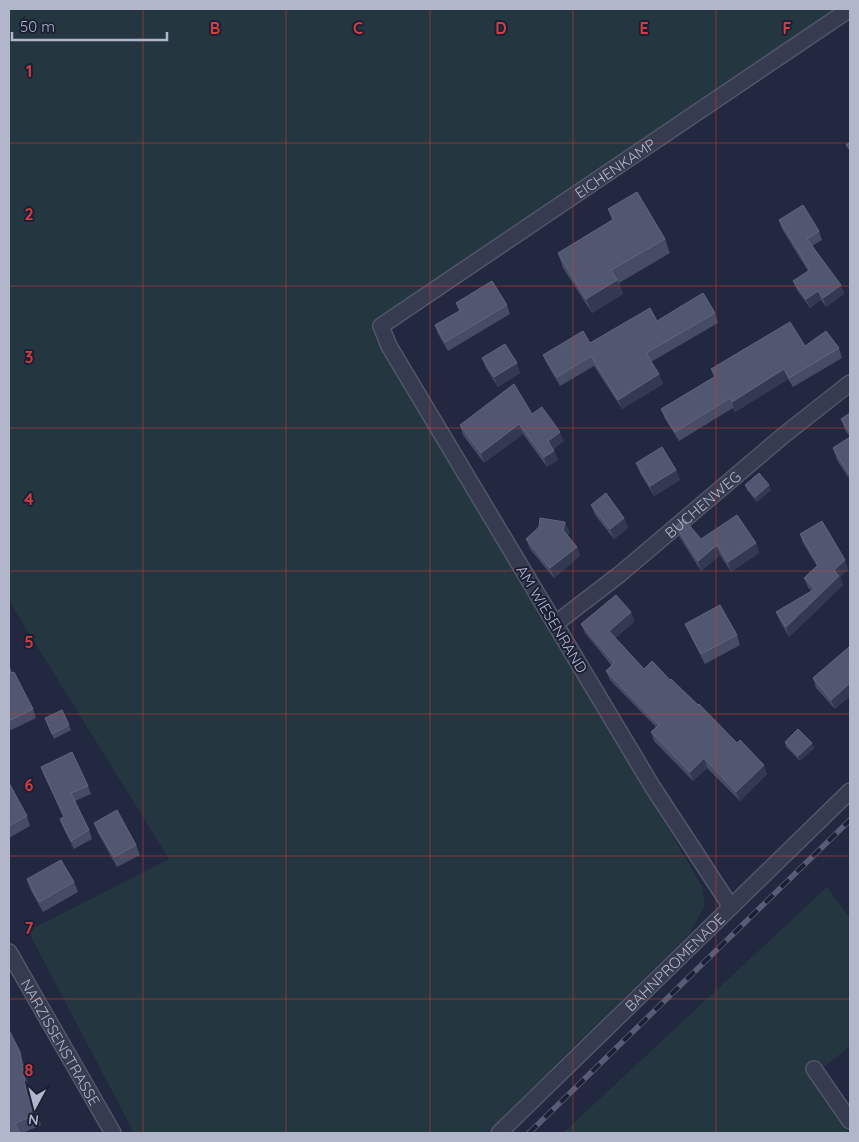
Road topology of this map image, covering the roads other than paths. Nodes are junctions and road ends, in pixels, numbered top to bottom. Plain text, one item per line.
1 (850, 9) edge
2 (381, 326) joint
3 (850, 383) edge
4 (555, 624) junction
5 (850, 791) edge
6 (731, 908) junction
7 (9, 952) edge
8 (814, 1069) dead end
9 (850, 1121) edge
10 (113, 1133) edge
11 (499, 1133) edge

1 - 2 street, EICHENKAMP
2 - 4 street, AM WIESENRAND
3 - 4 street, BUCHENWEG
4 - 6 street, AM WIESENRAND
5 - 6 street, BAHNPROMENADE
6 - 11 street, BAHNPROMENADE
7 - 10 street, NARZISSENSTRASSE
8 - 9 street

